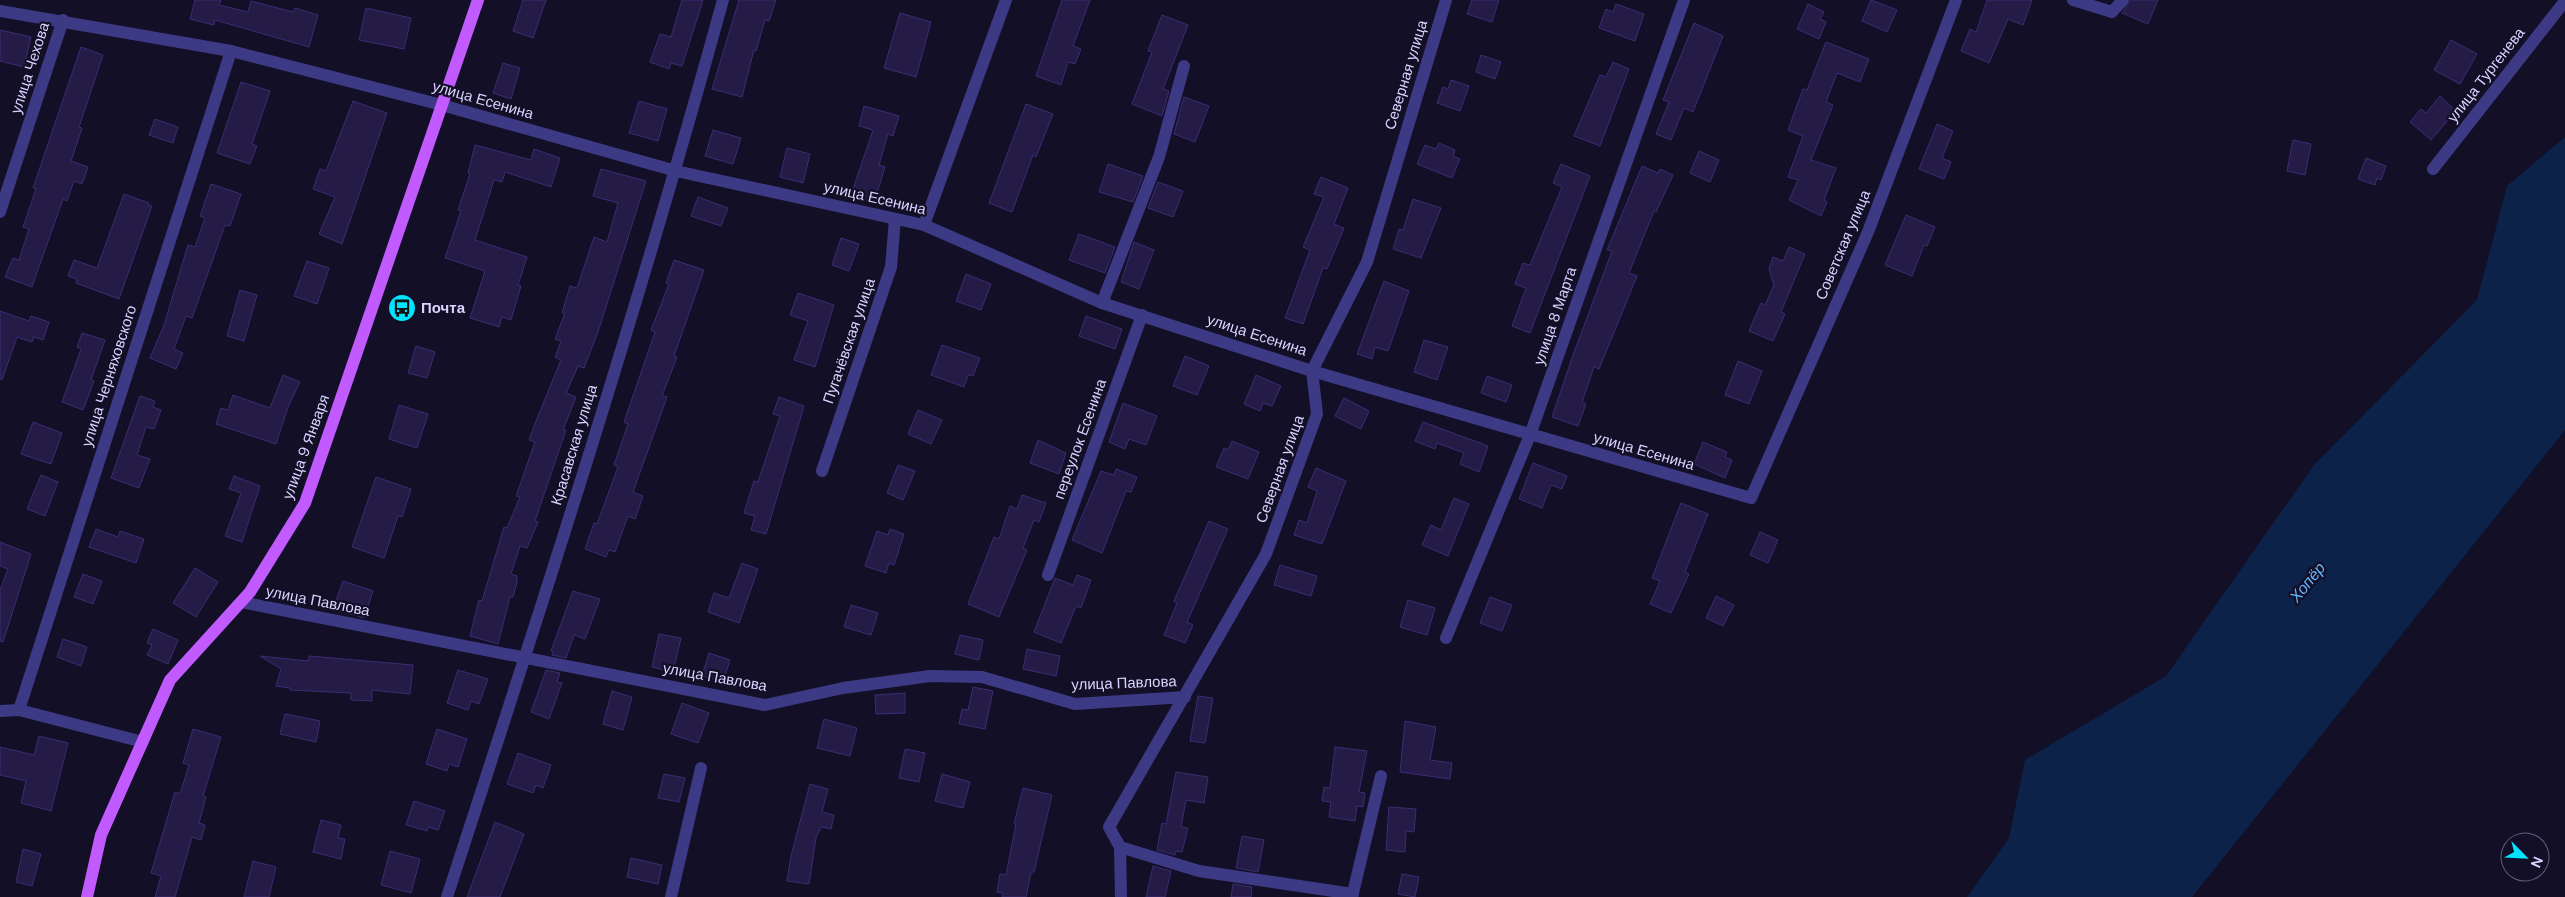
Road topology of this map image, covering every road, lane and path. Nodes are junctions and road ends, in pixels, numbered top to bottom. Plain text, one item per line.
1 (478, 0) edge
2 (723, 0) edge
3 (1006, 0) edge
4 (1446, 0) edge
5 (1684, 0) edge
6 (1956, 0) edge
7 (2073, 0) edge
8 (2122, 0) edge
9 (2565, 1) edge
10 (0, 11) edge
11 (63, 20) junction
12 (231, 51) junction
13 (1184, 66) dead end
14 (442, 104) junction
15 (2433, 169) dead end
16 (676, 172) junction
17 (0, 212) edge
18 (895, 219) junction
19 (924, 225) junction
20 (1102, 303) junction
21 (1142, 315) junction
22 (1312, 371) junction
23 (1530, 435) junction
24 (822, 470) dead end
25 (1751, 498) joint
26 (1048, 575) dead end
27 (241, 602) junction
28 (1446, 638) dead end
29 (525, 657) junction
30 (1186, 697) junction
31 (19, 710) junction
32 (0, 711) edge
33 (143, 742) junction
34 (701, 768) dead end
35 (1381, 776) dead end
36 (1120, 847) junction
37 (1352, 895) edge
38 (87, 897) edge
39 (447, 897) edge
40 (671, 897) edge
41 (1121, 897) edge

1 - 14 main road, улица 9 Января
2 - 16 street, Красавская улица
3 - 19 street
4 - 22 street, Северная улица
5 - 23 street, улица 8 Марта
6 - 25 street, Советская улица
7 - 8 street
9 - 15 street, улица Тургенева
10 - 11 street, улица Есенина
11 - 12 street, улица Есенина
11 - 17 street, улица Чехова
12 - 14 street, улица Есенина
12 - 31 street, улица Черняховского
13 - 20 street
14 - 16 street, улица Есенина
14 - 27 main road, улица 9 Января
16 - 18 street, улица Есенина
16 - 29 street, Красавская улица
18 - 19 street, улица Есенина
18 - 24 street, Пугачёвская улица
19 - 20 street, улица Есенина
20 - 21 street, улица Есенина
21 - 22 street, улица Есенина
21 - 26 street, переулок Есенина
22 - 23 street, улица Есенина
22 - 30 street, Северная улица
23 - 25 street, улица Есенина
23 - 28 street, улица 8 Марта
27 - 29 street, улица Павлова
27 - 33 main road, улица 9 Января
29 - 30 street, улица Павлова
29 - 39 street, Красавская улица
30 - 36 street, Северная улица
31 - 32 street
31 - 33 street
33 - 38 main road, улица 9 Января
34 - 40 street
35 - 37 street
36 - 37 street
36 - 41 street, Северная улица

